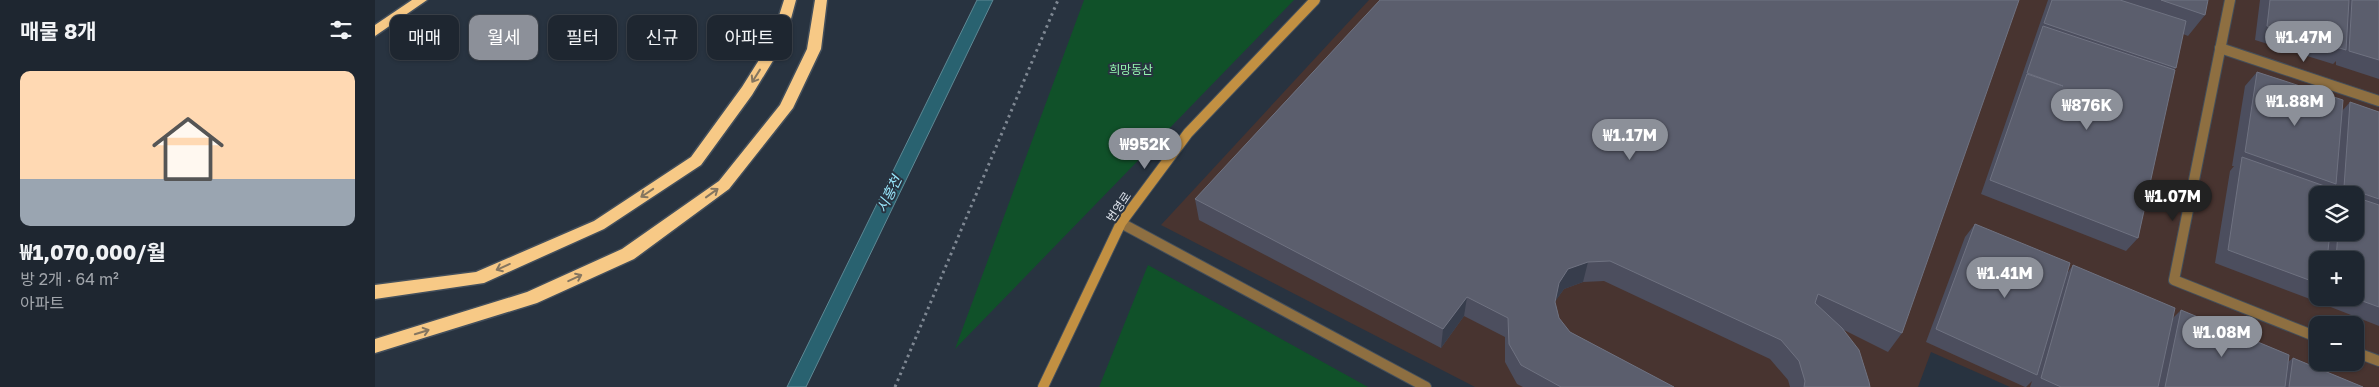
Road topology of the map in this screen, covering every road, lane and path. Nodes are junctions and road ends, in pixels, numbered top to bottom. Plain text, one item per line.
1 (421, 0) edge
2 (789, 0) edge
3 (821, 0) edge
4 (1058, 0) edge
5 (1315, 0) edge
6 (2230, 0) edge
7 (375, 31) edge
8 (2221, 48) junction
9 (2379, 101) edge
10 (1121, 223) junction
11 (375, 292) edge
12 (2309, 334) edge
13 (375, 346) edge
14 (2364, 355) edge
15 (2379, 361) edge
16 (895, 387) edge
17 (1043, 387) edge
18 (1426, 387) edge

1 - 7 highway
2 -> 11 highway
13 -> 3 highway
4 - 16 path
5 - 10 street, 번영로
6 - 8 street
8 - 9 street
8 - 12 street
10 - 17 street, 번영로
10 - 18 street
14 - 15 street

